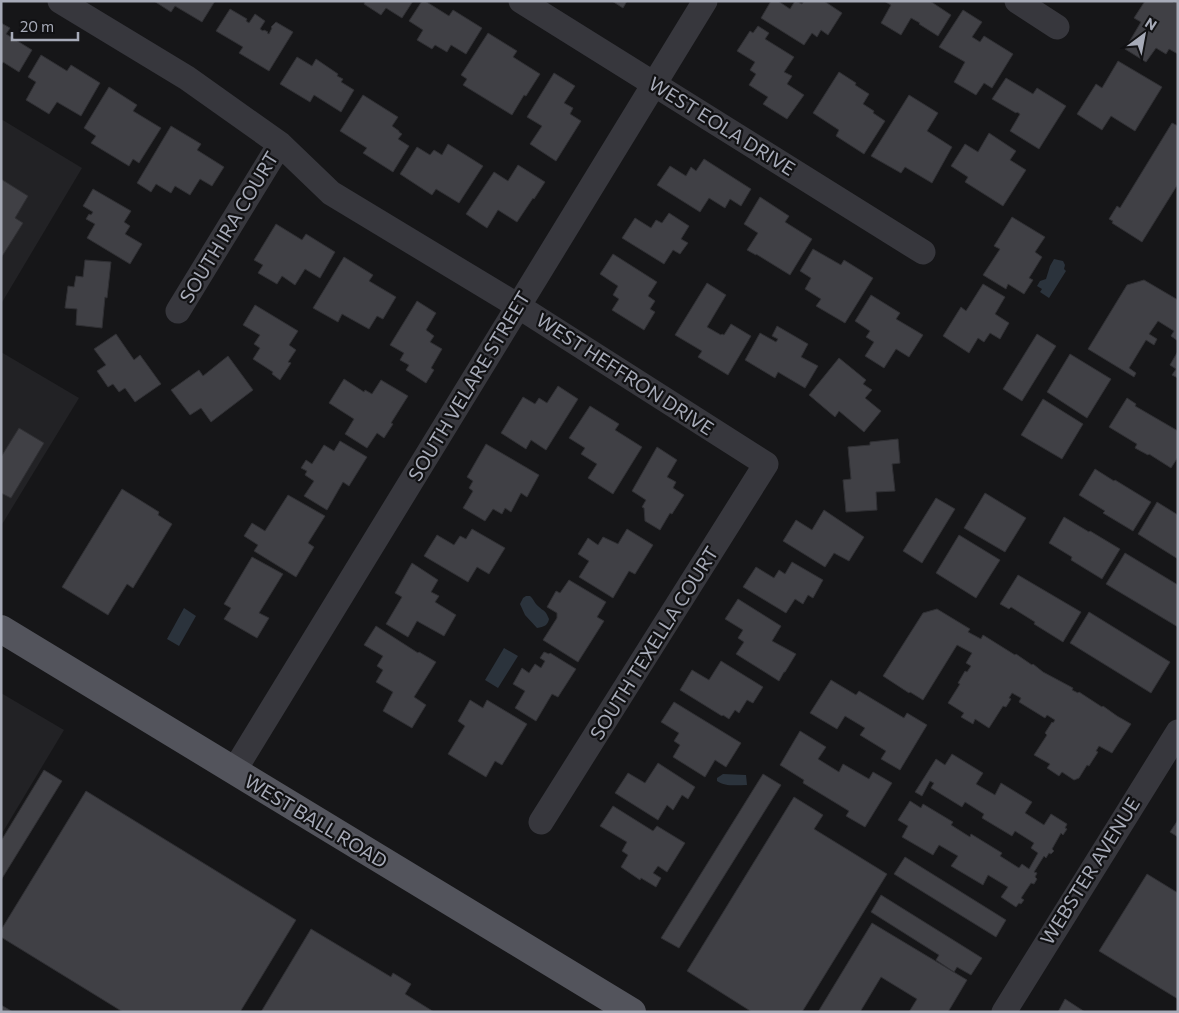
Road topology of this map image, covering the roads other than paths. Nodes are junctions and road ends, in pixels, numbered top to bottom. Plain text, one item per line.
1 (60, 1) edge
2 (522, 1) edge
3 (704, 1) edge
4 (1017, 1) edge
5 (1058, 26) dead end
6 (654, 84) junction
7 (280, 144) junction
8 (923, 252) dead end
9 (518, 306) junction
10 (178, 311) dead end
11 (766, 464) joint
12 (1, 629) edge
13 (1178, 732) edge
14 (234, 771) junction
15 (541, 822) dead end
16 (632, 1012) edge
17 (1004, 1012) edge

1 - 7 street, WEST HEFFRON DRIVE
2 - 6 street, WEST EOLA DRIVE
3 - 6 street, SOUTH VELARE STREET
4 - 5 street
6 - 8 street, WEST EOLA DRIVE
6 - 9 street, SOUTH VELARE STREET
7 - 9 street, WEST HEFFRON DRIVE
7 - 10 street, SOUTH IRA COURT
9 - 11 street, WEST HEFFRON DRIVE
9 - 14 street, SOUTH VELARE STREET
11 - 15 street, SOUTH TEXELLA COURT
12 - 14 main road, WEST BALL ROAD
13 - 17 street, WEBSTER AVENUE
14 - 16 main road, WEST BALL ROAD

